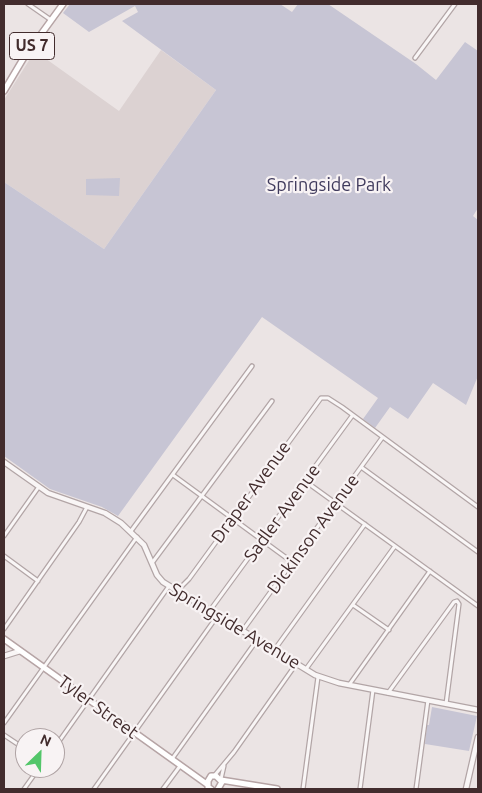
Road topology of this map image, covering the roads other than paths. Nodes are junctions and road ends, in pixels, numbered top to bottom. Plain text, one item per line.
1 (28, 4) edge
2 (63, 4) edge
3 (455, 4) edge
4 (51, 20) junction
5 (415, 58) dead end
6 (4, 91) edge
7 (252, 366) dead end
8 (272, 401) dead end
9 (352, 416) junction
10 (382, 438) junction
11 (4, 462) edge
12 (361, 467) junction
13 (173, 474) junction
14 (305, 481) junction
15 (38, 488) junction
16 (202, 496) junction
17 (335, 503) junction
18 (87, 507) junction
19 (478, 507) edge
20 (233, 518) junction
21 (365, 524) junction
22 (131, 531) junction
23 (4, 536) edge
24 (137, 537) junction
25 (262, 539) junction
26 (395, 546) junction
27 (478, 552) edge
28 (4, 556) edge
29 (292, 562) junction
30 (152, 564) junction
31 (430, 572) junction
32 (38, 581) junction
33 (169, 586) junction
34 (177, 591) junction
35 (352, 605) junction
36 (478, 606) edge
37 (211, 609) junction
38 (219, 614) junction
39 (4, 629) edge
40 (243, 630) junction
41 (388, 630) junction
42 (4, 639) edge
43 (258, 639) junction
44 (275, 650) junction
45 (20, 651) junction
46 (4, 656) edge
47 (294, 666) dead end
48 (43, 667) junction
49 (306, 669) junction
50 (318, 677) junction
51 (349, 685) junction
52 (373, 690) junction
53 (388, 693) junction
54 (88, 700) junction
55 (428, 700) junction
56 (446, 704) junction
57 (478, 710) edge
58 (4, 723) edge
59 (65, 732) edge
60 (134, 733) junction
61 (4, 735) edge
62 (478, 737) edge
63 (15, 742) edge
64 (171, 759) junction
65 (224, 765) junction
66 (180, 766) junction
67 (192, 774) junction
68 (212, 777) junction
69 (32, 778) edge
70 (221, 785) edge
71 (208, 788) edge
72 (24, 789) edge
73 (94, 789) edge
74 (163, 789) edge
75 (277, 789) edge
76 (303, 789) edge
77 (360, 789) edge
78 (416, 789) edge
79 (466, 789) edge

1 - 4 street
2 - 4 main road, US 7
3 - 5 street
4 - 6 main road, US 7
7 - 13 street
8 - 16 street
9 - 10 street
9 - 14 street, Sadler Avenue
9 - 20 street, Draper Avenue
10 - 12 street, Dickinson Avenue
10 - 19 street
11 - 15 street, Springside Avenue
12 - 17 street, Dickinson Avenue
12 - 27 street
13 - 16 street
13 - 22 street
14 - 17 street
14 - 25 street, Sadler Avenue
15 - 18 street, Springside Avenue
15 - 23 street
16 - 20 street
16 - 30 street
17 - 21 street
17 - 29 street, Dickinson Avenue
18 - 22 street, Springside Avenue
18 - 32 street
20 - 25 street
20 - 34 street, Draper Avenue
21 - 26 street
21 - 44 street
22 - 24 street, Springside Avenue
24 - 30 street, Springside Avenue
24 - 48 street
25 - 29 street
25 - 37 street, Sadler Avenue
26 - 31 street
26 - 35 street
28 - 32 street
29 - 40 street, Dickinson Avenue
30 - 33 street, Springside Avenue
31 - 36 street
31 - 41 street
32 - 39 street
33 - 34 street, Springside Avenue
33 - 54 street
34 - 37 street, Springside Avenue
35 - 41 street
35 - 49 street
37 - 38 street, Springside Avenue
38 - 40 street, Springside Avenue
38 - 60 street
40 - 43 street, Springside Avenue
41 - 51 street
42 - 45 main road, Tyler Street
43 - 44 street, Springside Avenue
43 - 64 street
44 - 49 street, Springside Avenue
45 - 46 street
45 - 48 main road, Tyler Street
47 - 65 street
48 - 54 main road, Tyler Street
48 - 58 street
49 - 50 street, Springside Avenue
50 - 51 street, Springside Avenue
50 - 76 street
51 - 52 street, Springside Avenue
52 - 53 street, Springside Avenue
52 - 77 street
53 - 55 street, Springside Avenue
53 - 56 street
54 - 59 street
54 - 60 main road, Tyler Street
55 - 56 street, Springside Avenue
55 - 78 street
56 - 57 street, Springside Avenue
60 - 64 main road, Tyler Street
60 - 73 street
61 - 63 street
62 - 79 street
64 - 66 main road, Tyler Street
65 - 68 street
65 - 70 street
66 - 67 main road, Tyler Street
66 - 74 street
67 - 68 main road, Tyler Street
67 - 71 main road, Tyler Street
68 - 70 main road, Tyler Street
68 - 71 main road
69 - 72 street
70 - 75 main road, Tyler Street

